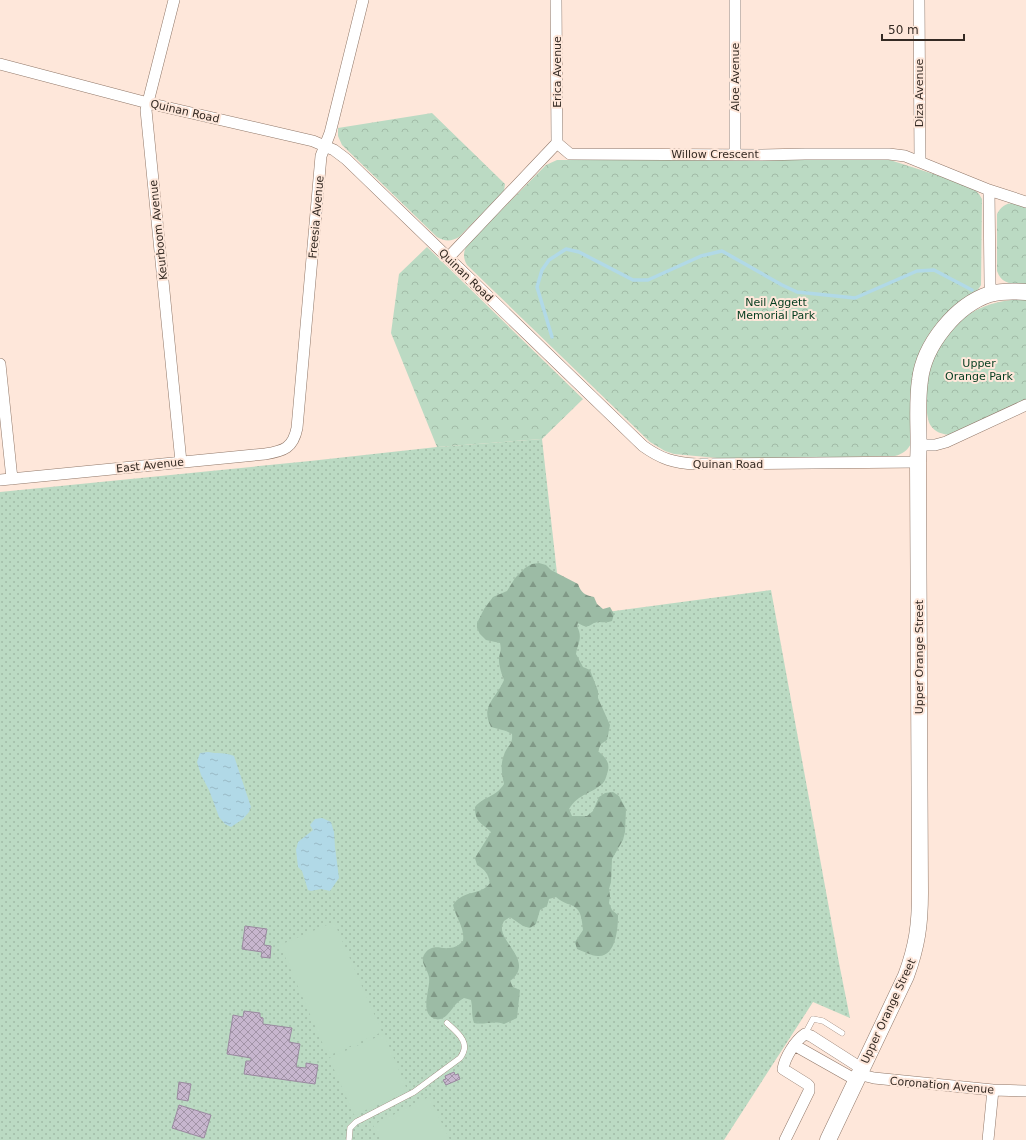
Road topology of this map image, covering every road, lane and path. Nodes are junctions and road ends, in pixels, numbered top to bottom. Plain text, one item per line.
1 (174, 0) edge
2 (362, 0) edge
3 (556, 0) edge
4 (735, 0) edge
5 (919, 0) edge
6 (0, 64) edge
7 (148, 103) junction
8 (557, 143) junction
9 (325, 146) junction
10 (735, 154) junction
11 (920, 162) junction
12 (989, 190) junction
13 (1026, 202) edge
14 (448, 258) junction
15 (1026, 292) edge
16 (991, 294) junction
17 (0, 364) edge
18 (1026, 405) edge
19 (294, 438) joint
20 (919, 445) junction
21 (181, 462) junction
22 (918, 462) junction
23 (12, 479) junction
24 (0, 480) edge
25 (447, 1023) dead end
26 (842, 1033) dead end
27 (805, 1034) junction
28 (794, 1045) junction
29 (830, 1048) junction
30 (823, 1061) junction
31 (858, 1074) junction
32 (993, 1090) junction
33 (1026, 1091) edge
34 (349, 1140) edge
35 (785, 1140) edge
36 (828, 1140) edge
37 (988, 1140) edge

1 - 7 street, Keurboom Avenue
2 - 9 street, Freesia Avenue
3 - 8 street, Erica Avenue
4 - 10 street, Aloe Avenue
5 - 11 street, Diza Avenue
6 - 7 street, Quinan Road
7 - 9 street, Quinan Road
7 - 21 street, Keurboom Avenue
8 - 10 street, Willow Crescent
8 - 14 street
9 - 14 street, Quinan Road
9 - 19 street, Freesia Avenue
10 - 11 street, Willow Crescent
11 - 12 street, Willow Crescent
12 - 13 street, Willow Crescent
12 - 16 street
14 - 22 street, Quinan Road
15 - 16 street, Upper Orange Street
16 - 20 street, Upper Orange Street
17 - 23 street
18 - 20 street
19 - 21 street, East Avenue
20 - 22 street, Upper Orange Street
21 - 23 street, East Avenue
22 - 31 street, Upper Orange Street
23 - 24 street, East Avenue
25 - 34 lane
26 - 27 lane
27 - 28 street
27 - 29 street
28 - 30 street
28 - 35 street
29 - 30 lane
29 - 31 street
30 - 31 street
31 - 32 street, Coronation Avenue
31 - 36 street, Upper Orange Street
32 - 33 street, Coronation Avenue
32 - 37 street

